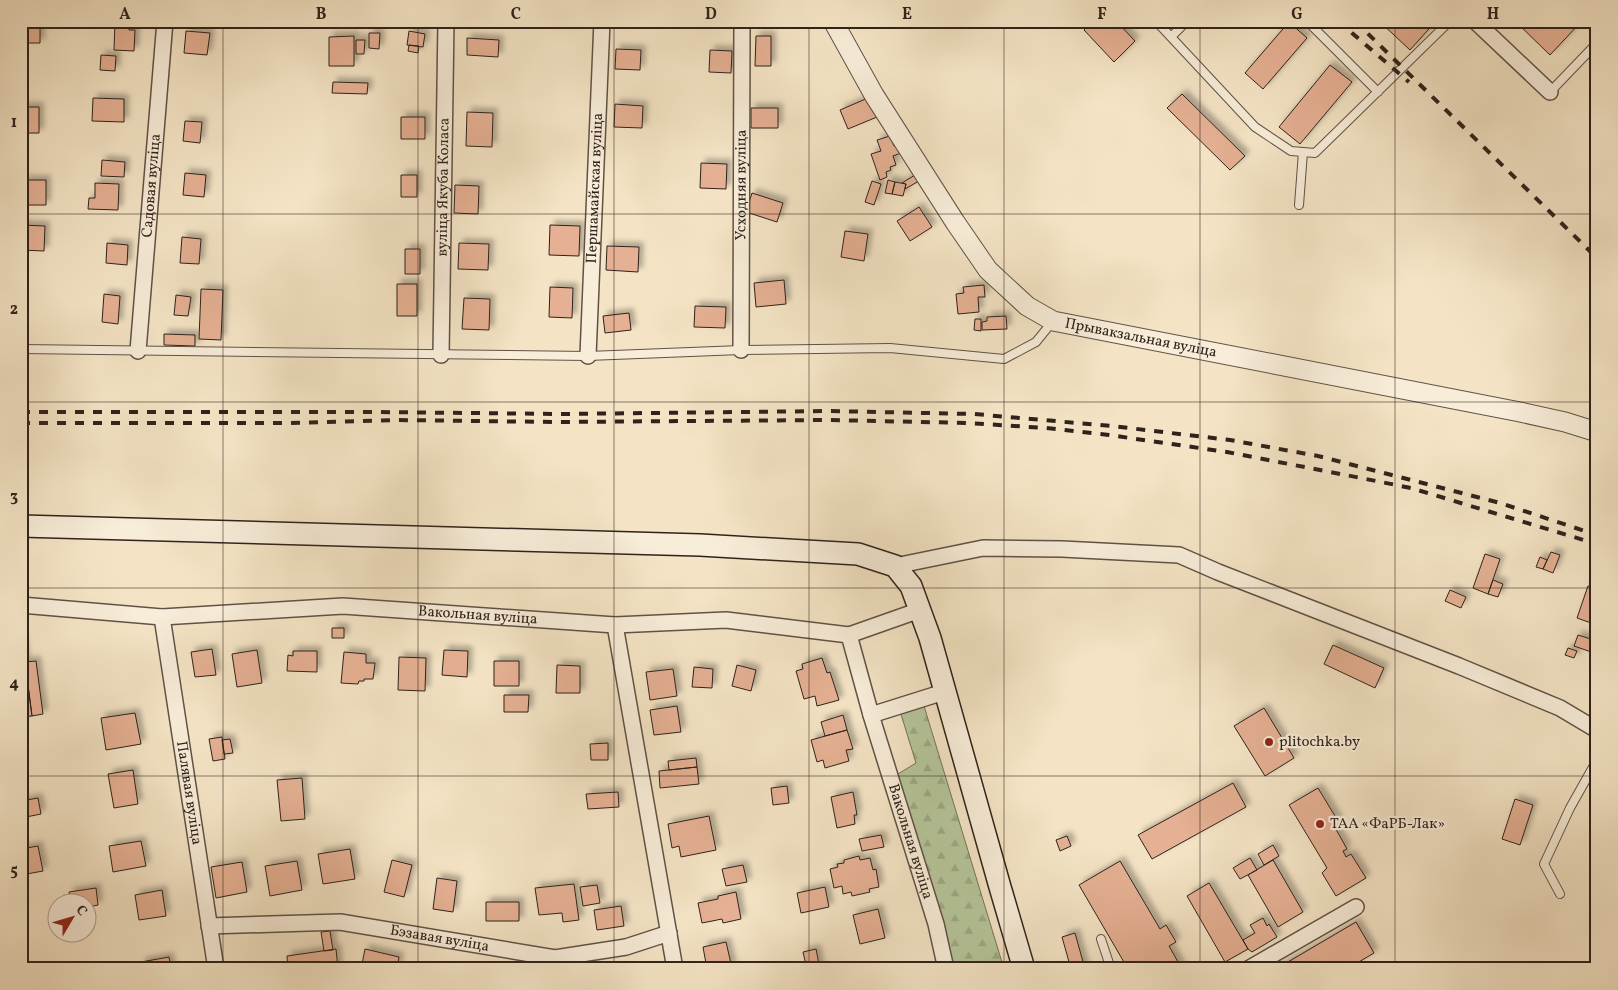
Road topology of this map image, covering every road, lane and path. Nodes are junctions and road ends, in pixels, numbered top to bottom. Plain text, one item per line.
1 (165, 21) edge
2 (446, 21) edge
3 (602, 21) edge
4 (742, 21) edge
5 (833, 21) edge
6 (1156, 21) edge
7 (1188, 21) edge
8 (1307, 21) edge
9 (1450, 21) edge
10 (1475, 21) edge
11 (1171, 37) junction
12 (1597, 43) edge
13 (1378, 92) junction
14 (1550, 92) joint
15 (1303, 152) junction
16 (1299, 204) dead end
17 (1053, 322) junction
18 (21, 349) edge
19 (741, 350) junction
20 (138, 351) junction
21 (441, 355) junction
22 (588, 356) junction
23 (1597, 432) edge
24 (21, 526) edge
25 (895, 566) junction
26 (21, 605) edge
27 (920, 610) junction
28 (162, 617) junction
29 (615, 625) junction
30 (849, 634) junction
31 (944, 692) junction
32 (871, 716) junction
33 (1597, 730) edge
34 (1597, 760) edge
35 (1560, 894) dead end
36 (1356, 907) dead end
37 (209, 926) junction
38 (669, 934) junction
39 (1101, 940) dead end
40 (216, 969) edge
41 (675, 969) edge
42 (946, 969) edge
43 (1024, 969) edge
44 (1111, 969) edge
45 (1248, 969) edge

1 - 20 street, Садовая вуліца
2 - 21 street, вуліца Якуба Коласа
3 - 22 street, Першамайская вуліца
4 - 19 street, Усходняя вуліца
5 - 17 street, Прывакзальная вуліца
6 - 11 lane
7 - 11 lane
8 - 13 lane
9 - 13 lane
10 - 14 street
11 - 15 lane
12 - 14 lane
13 - 15 lane
15 - 16 lane
17 - 19 lane
17 - 23 street, Прывакзальная вуліца
18 - 20 lane
19 - 22 lane
20 - 21 lane
21 - 22 lane
24 - 25 main road
25 - 27 main road
25 - 33 street
26 - 28 street, Вакольная вуліца
27 - 30 street
27 - 31 main road
28 - 29 street, Вакольная вуліца
28 - 37 street, Палявая вуліца
29 - 30 street, Вакольная вуліца
29 - 38 street
30 - 32 street, Вакольная вуліца
31 - 32 street
31 - 43 main road
32 - 42 street, Вакольная вуліца
34 - 35 lane
36 - 45 street
37 - 38 street, Бэзавая вуліца
37 - 40 street, Палявая вуліца
38 - 41 street
39 - 44 lane

